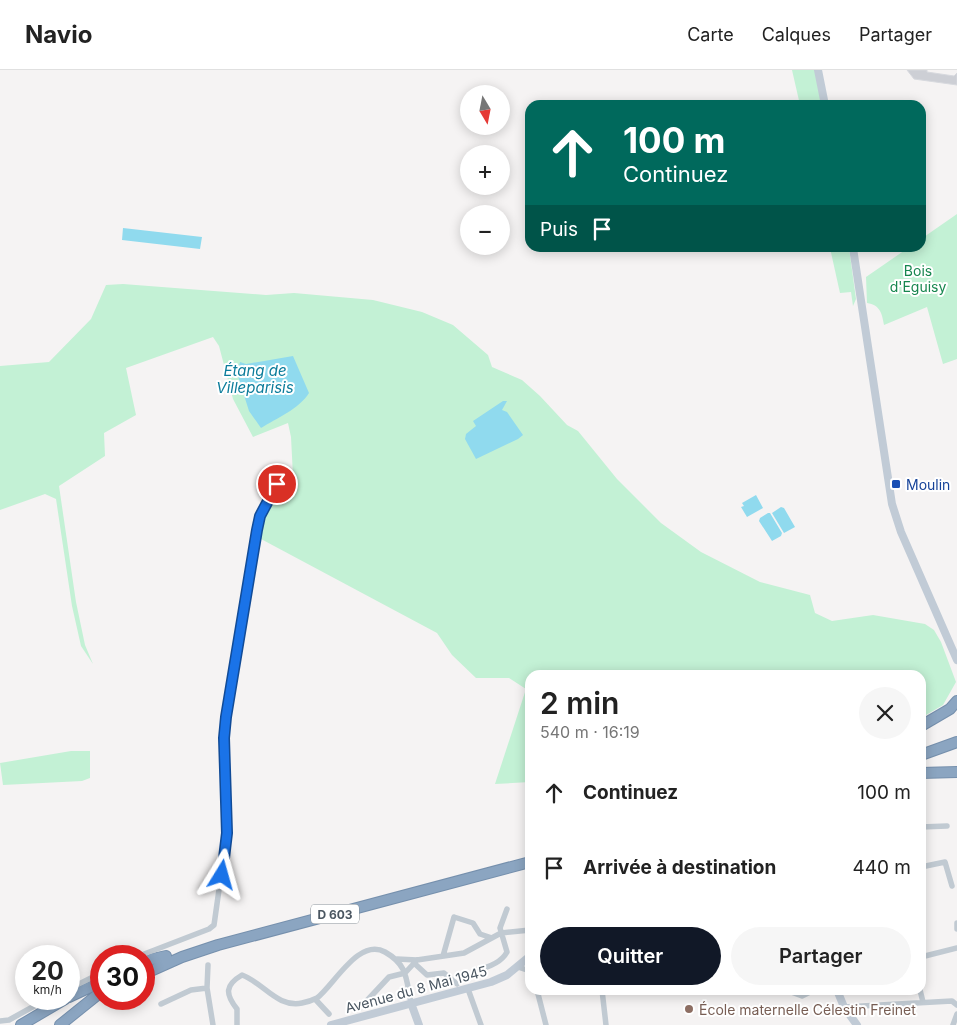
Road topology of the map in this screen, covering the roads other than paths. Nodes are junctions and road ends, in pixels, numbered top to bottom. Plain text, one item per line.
1 (818, 70) edge
2 (824, 100) edge
3 (855, 252) edge
4 (277, 484) dead end
5 (957, 660) edge
6 (955, 706) edge
7 (926, 723) edge
8 (957, 736) edge
9 (957, 742) edge
10 (926, 747) edge
11 (926, 753) edge
12 (957, 772) edge
13 (926, 773) edge
14 (948, 826) dead end
15 (926, 828) edge
16 (525, 857) edge
17 (525, 863) edge
18 (926, 867) edge
19 (952, 886) dead end
20 (507, 909) dead end
21 (957, 923) edge
22 (957, 929) edge
23 (525, 931) edge
24 (503, 933) junction
25 (492, 938) junction
26 (957, 948) edge
27 (155, 950) edge
28 (166, 956) junction
29 (443, 956) junction
30 (926, 956) edge
31 (155, 958) edge
32 (398, 959) junction
33 (525, 961) edge
34 (155, 962) edge
35 (415, 962) junction
36 (208, 965) dead end
37 (518, 967) junction
38 (155, 969) edge
39 (525, 969) edge
40 (474, 970) dead end
41 (405, 972) junction
42 (457, 984) dead end
43 (207, 988) junction
44 (468, 989) junction
45 (538, 995) edge
46 (603, 995) edge
47 (839, 995) edge
48 (921, 995) edge
49 (315, 999) junction
50 (90, 1001) edge
51 (923, 1002) junction
52 (411, 1003) junction
53 (161, 1004) dead end
54 (957, 1005) edge
55 (844, 1007) junction
56 (90, 1008) edge
57 (360, 1008) dead end
58 (27, 1010) edge
59 (46, 1010) edge
60 (329, 1014) dead end
61 (957, 1014) edge
62 (0, 1021) edge
63 (21, 1025) edge
64 (60, 1025) edge
65 (68, 1025) edge
66 (213, 1025) edge
67 (237, 1025) edge
68 (331, 1025) edge
69 (419, 1025) edge
70 (481, 1025) edge
71 (546, 1025) edge
72 (606, 1025) edge
73 (857, 1025) edge
74 (953, 1025) edge

1 - 2 main road
3 - 5 main road
4 - 27 street
6 - 7 highway
8 - 10 highway
9 - 11 highway
12 - 13 highway
14 - 15 street
16 - 28 highway, D 603
17 - 38 highway, D 603
18 - 19 street
20 - 24 street
21 - 22 street
23 - 24 street
24 - 25 street
24 - 40 street
25 - 29 street
25 - 29 street
26 - 30 street
28 - 31 highway
28 - 34 highway, D 603
29 - 35 street
32 - 35 street
32 - 41 street
32 - 49 street
33 - 37 main road, Avenue du 8 Mai 1945
35 - 41 street
35 - 42 street
36 - 43 street
37 - 39 street
37 - 44 main road, Avenue du 8 Mai 1945
41 - 52 street
41 - 57 street
43 - 53 street
43 - 66 street
44 - 52 main road, Avenue du 8 Mai 1945
44 - 70 street
45 - 71 street
46 - 72 street
47 - 55 main road
48 - 51 street
49 - 60 street
49 - 67 street
50 - 64 highway
51 - 54 street
51 - 55 street
52 - 68 main road, Avenue du 8 Mai 1945
52 - 69 main road
55 - 73 main road
56 - 65 highway
58 - 62 street
59 - 63 highway
61 - 74 street

